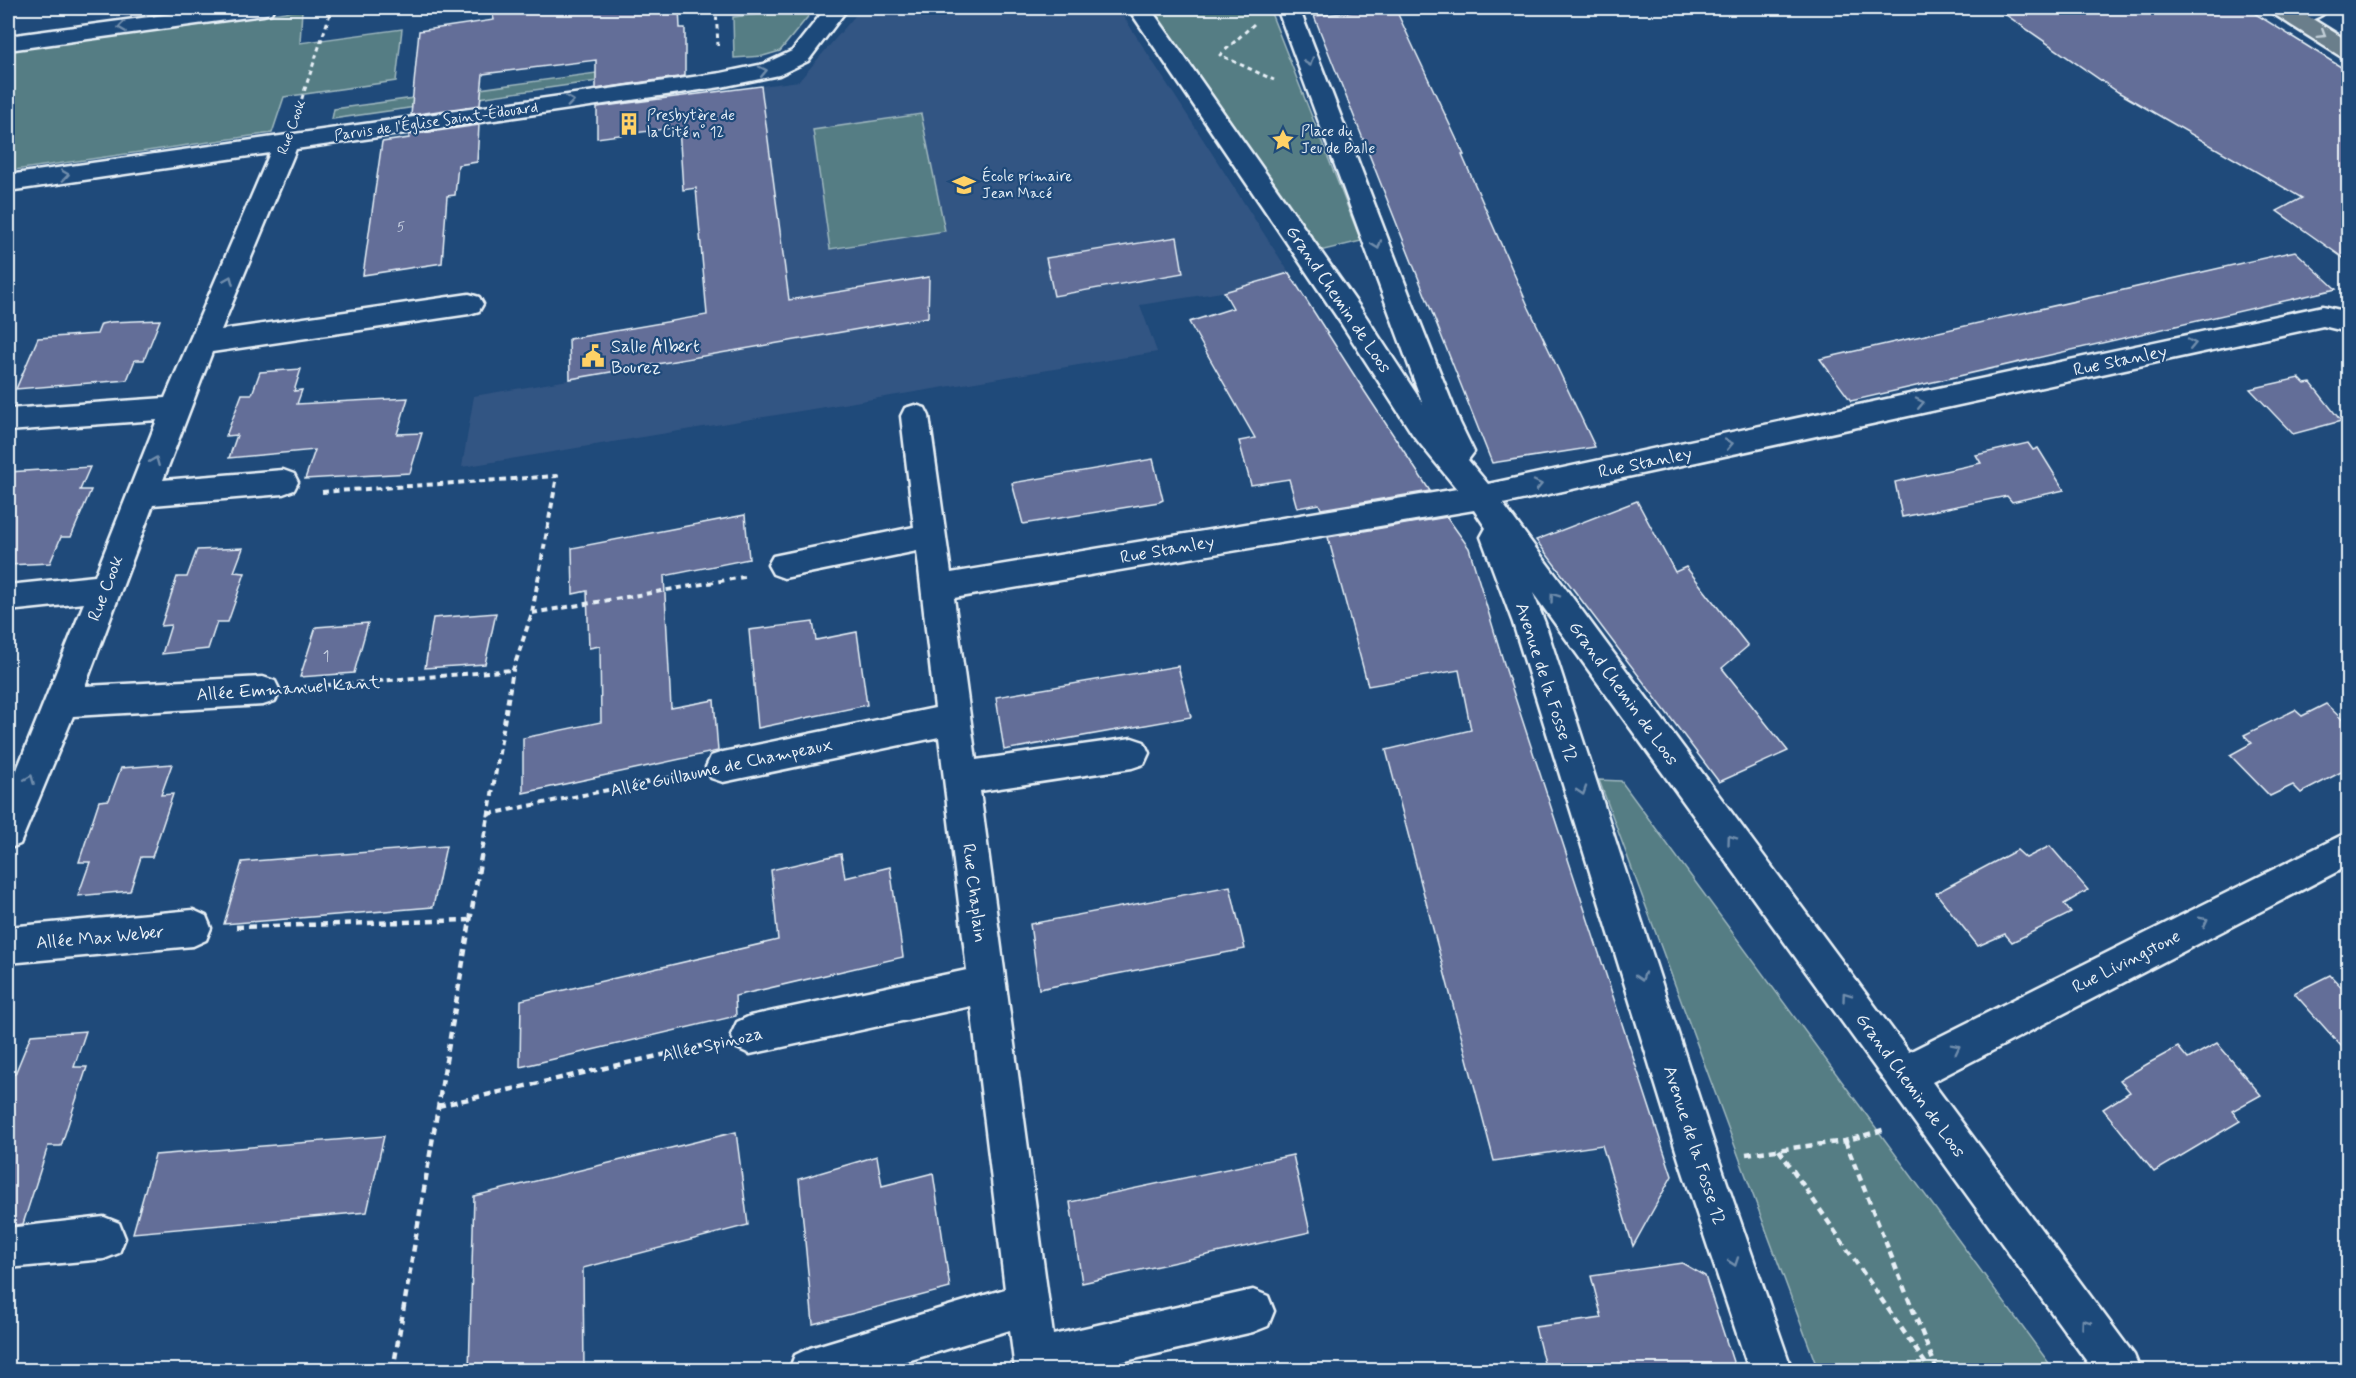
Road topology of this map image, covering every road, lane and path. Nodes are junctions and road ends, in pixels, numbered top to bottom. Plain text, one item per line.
1 (263, 8) edge
2 (332, 8) edge
3 (753, 8) edge
4 (837, 8) edge
5 (1139, 8) edge
6 (1288, 8) edge
7 (2304, 10) edge
8 (716, 12) dead end
9 (1255, 24) dead end
10 (2349, 30) edge
11 (8, 43) edge
12 (2349, 51) edge
13 (1324, 104) junction
14 (287, 142) junction
15 (8, 183) edge
16 (469, 304) dead end
17 (2349, 322) edge
18 (203, 343) junction
19 (177, 408) junction
20 (915, 416) dead end
21 (8, 420) edge
22 (283, 482) joint
23 (142, 494) junction
24 (1481, 497) junction
25 (932, 536) junction
26 (784, 564) joint
27 (104, 588) junction
28 (937, 588) junction
29 (8, 598) edge
30 (532, 613) junction
31 (513, 670) junction
32 (263, 691) joint
33 (62, 702) junction
34 (953, 718) junction
35 (1132, 753) dead end
36 (723, 767) joint
37 (961, 778) junction
38 (489, 814) junction
39 (10, 822) edge
40 (2349, 848) edge
41 (471, 920) junction
42 (194, 928) joint
43 (8, 945) edge
44 (987, 984) junction
45 (750, 1035) joint
46 (1904, 1075) junction
47 (438, 1106) junction
48 (1933, 1115) junction
49 (1845, 1141) junction
50 (1779, 1150) junction
51 (1699, 1160) junction
52 (104, 1238) dead end
53 (8, 1248) edge
54 (1029, 1303) junction
55 (1253, 1311) dead end
56 (1035, 1366) edge
57 (393, 1371) edge
58 (810, 1371) edge
59 (1770, 1371) edge
60 (1930, 1371) edge
61 (1937, 1371) edge
62 (2119, 1371) edge

1 -> 11 street
2 - 14 path, Rue Cook
3 - 8 path
14 -> 4 street, Parvis de l'Église Saint-Édouard
5 - 24 street, Grand Chemin de Loos
6 -> 13 street, Avenue de la Fosse 12
7 - 10 main road
7 -> 12 main road
9 - 13 path
13 -> 24 street, Avenue de la Fosse 12
15 -> 14 street, Parvis de l'Église Saint-Édouard
18 -> 14 street, Rue Cook
16 - 18 street
24 -> 17 street, Rue Stanley
18 - 19 street, Rue Cook
19 - 21 street
23 -> 19 street, Rue Cook
20 - 25 street, Rue Chaplain
22 - 23 street
22 - 30 path
23 - 27 street, Rue Cook
24 - 28 street, Rue Stanley
46 -> 24 street, Grand Chemin de Loos
24 -> 51 street, Avenue de la Fosse 12
25 - 26 street
25 - 28 street, Rue Chaplain
26 - 30 path
27 - 29 street
27 - 33 street, Rue Cook
28 - 34 street, Rue Chaplain
30 - 31 path
31 - 32 path, Allée Emmanuel Kant
31 - 38 path
32 - 33 street, Allée Emmanuel Kant
39 -> 33 street, Rue Cook
34 - 36 street, Allée Guillaume de Champeaux
34 - 37 street, Rue Chaplain
35 - 37 street
36 - 38 path, Allée Guillaume de Champeaux
37 - 44 street, Rue Chaplain
38 - 41 path
46 -> 40 street, Rue Livingstone
41 - 42 path
41 - 47 path
42 - 43 street, Allée Max Weber
44 - 45 street, Allée Spinoza
44 - 54 street, Rue Chaplain
45 - 47 path, Allée Spinoza
46 - 48 street, Grand Chemin de Loos
47 - 57 path
48 - 49 path
62 -> 48 street, Grand Chemin de Loos
49 - 50 path
49 - 61 path
50 - 51 path
50 - 60 path
51 -> 59 street, Avenue de la Fosse 12
52 - 53 street
54 - 56 street, Rue Chaplain
54 - 58 street
55 - 56 street

